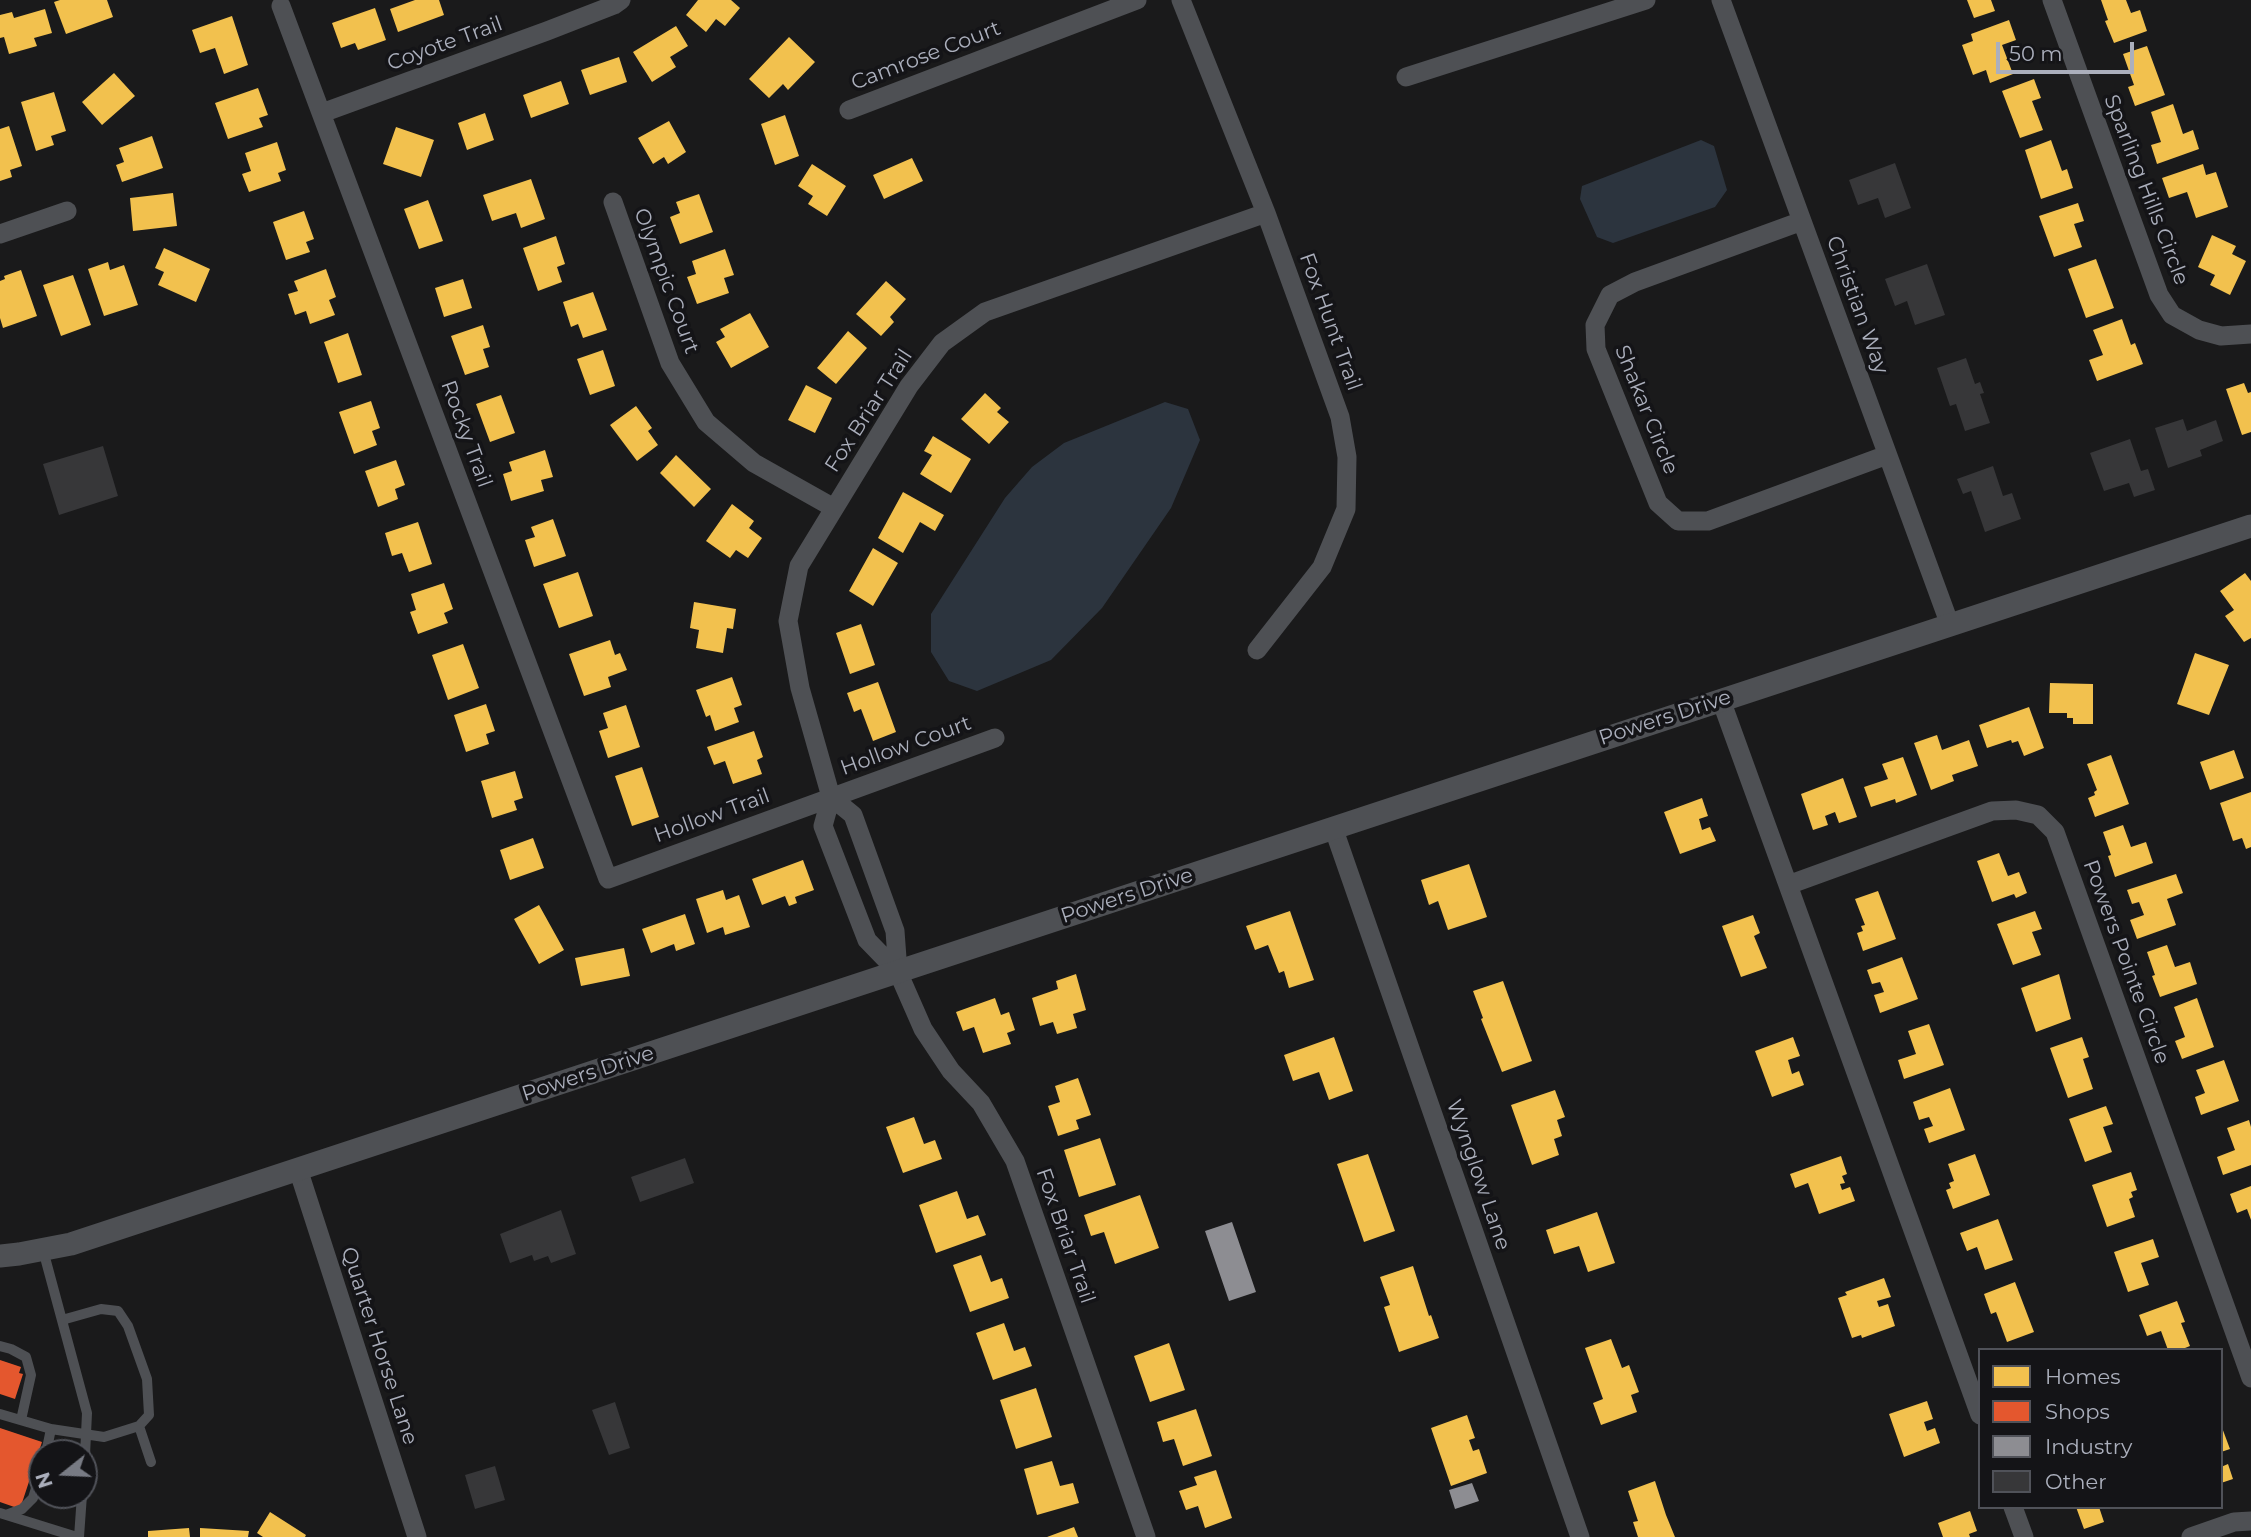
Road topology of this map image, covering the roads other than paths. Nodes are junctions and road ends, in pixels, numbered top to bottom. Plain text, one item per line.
1 (621, 0) edge
2 (1137, 0) edge
3 (1181, 0) edge
4 (1646, 0) edge
5 (1721, 0) edge
6 (2052, 0) edge
7 (281, 6) dead end
8 (1406, 77) dead end
9 (849, 110) dead end
10 (322, 113) junction
11 (612, 202) dead end
12 (67, 211) dead end
13 (1266, 213) junction
14 (1802, 220) junction
15 (0, 234) edge
16 (2251, 334) edge
17 (1887, 455) junction
18 (834, 508) junction
19 (2251, 526) edge
20 (1950, 625) junction
21 (1257, 650) dead end
22 (1721, 700) junction
23 (995, 738) dead end
24 (831, 797) junction
25 (1333, 827) junction
26 (608, 879) joint
27 (1788, 885) junction
28 (898, 972) junction
29 (298, 1169) junction
30 (43, 1250) junction
31 (0, 1256) edge
32 (62, 1320) junction
33 (0, 1346) edge
34 (2251, 1378) edge
35 (1978, 1409) edge
36 (0, 1414) edge
37 (21, 1420) junction
38 (139, 1426) junction
39 (51, 1429) junction
40 (87, 1435) junction
41 (49, 1439) edge
42 (87, 1439) edge
43 (151, 1462) dead end
44 (28, 1502) edge
45 (81, 1509) edge
46 (2014, 1509) edge
47 (3, 1514) edge
48 (2251, 1521) edge
49 (78, 1537) edge
50 (417, 1537) edge
51 (1146, 1537) edge
52 (1580, 1537) edge
53 (2024, 1537) edge
54 (2191, 1537) edge

1 - 10 street, Coyote Trail
2 - 9 street, Camrose Court
3 - 13 street, Fox Hunt Trail
4 - 8 street
5 - 14 street, Christian Way
6 - 16 street, Sparling Hills Circle
7 - 10 street, Rocky Trail
10 - 26 street, Rocky Trail
11 - 18 street, Olympic Court
12 - 15 street
13 - 18 street, Fox Briar Trail
13 - 21 street, Fox Hunt Trail
14 - 17 street, Christian Way
14 - 17 street, Shakar Circle
17 - 20 street, Christian Way
18 - 24 street, Fox Briar Trail
19 - 20 street, Powers Drive
20 - 22 street, Powers Drive
22 - 25 street, Powers Drive
22 - 27 street
23 - 24 street, Hollow Court
24 - 26 street, Hollow Trail
24 - 28 street, Fox Briar Trail
24 - 28 street, Fox Briar Trail
25 - 28 street, Powers Drive
25 - 52 street, Wynglow Lane
27 - 34 street, Powers Pointe Circle
27 - 35 street
28 - 29 street, Powers Drive
28 - 51 street, Fox Briar Trail
29 - 30 street, Powers Drive
29 - 50 street, Quarter Horse Lane
30 - 31 street, Powers Drive
30 - 32 lane
32 - 38 lane
32 - 40 lane
33 - 37 lane
36 - 37 lane
37 - 39 lane
38 - 40 lane
38 - 43 lane
39 - 40 lane
39 - 41 lane
40 - 42 lane
44 - 47 lane
45 - 49 lane
46 - 53 street
47 - 49 lane
48 - 54 street

